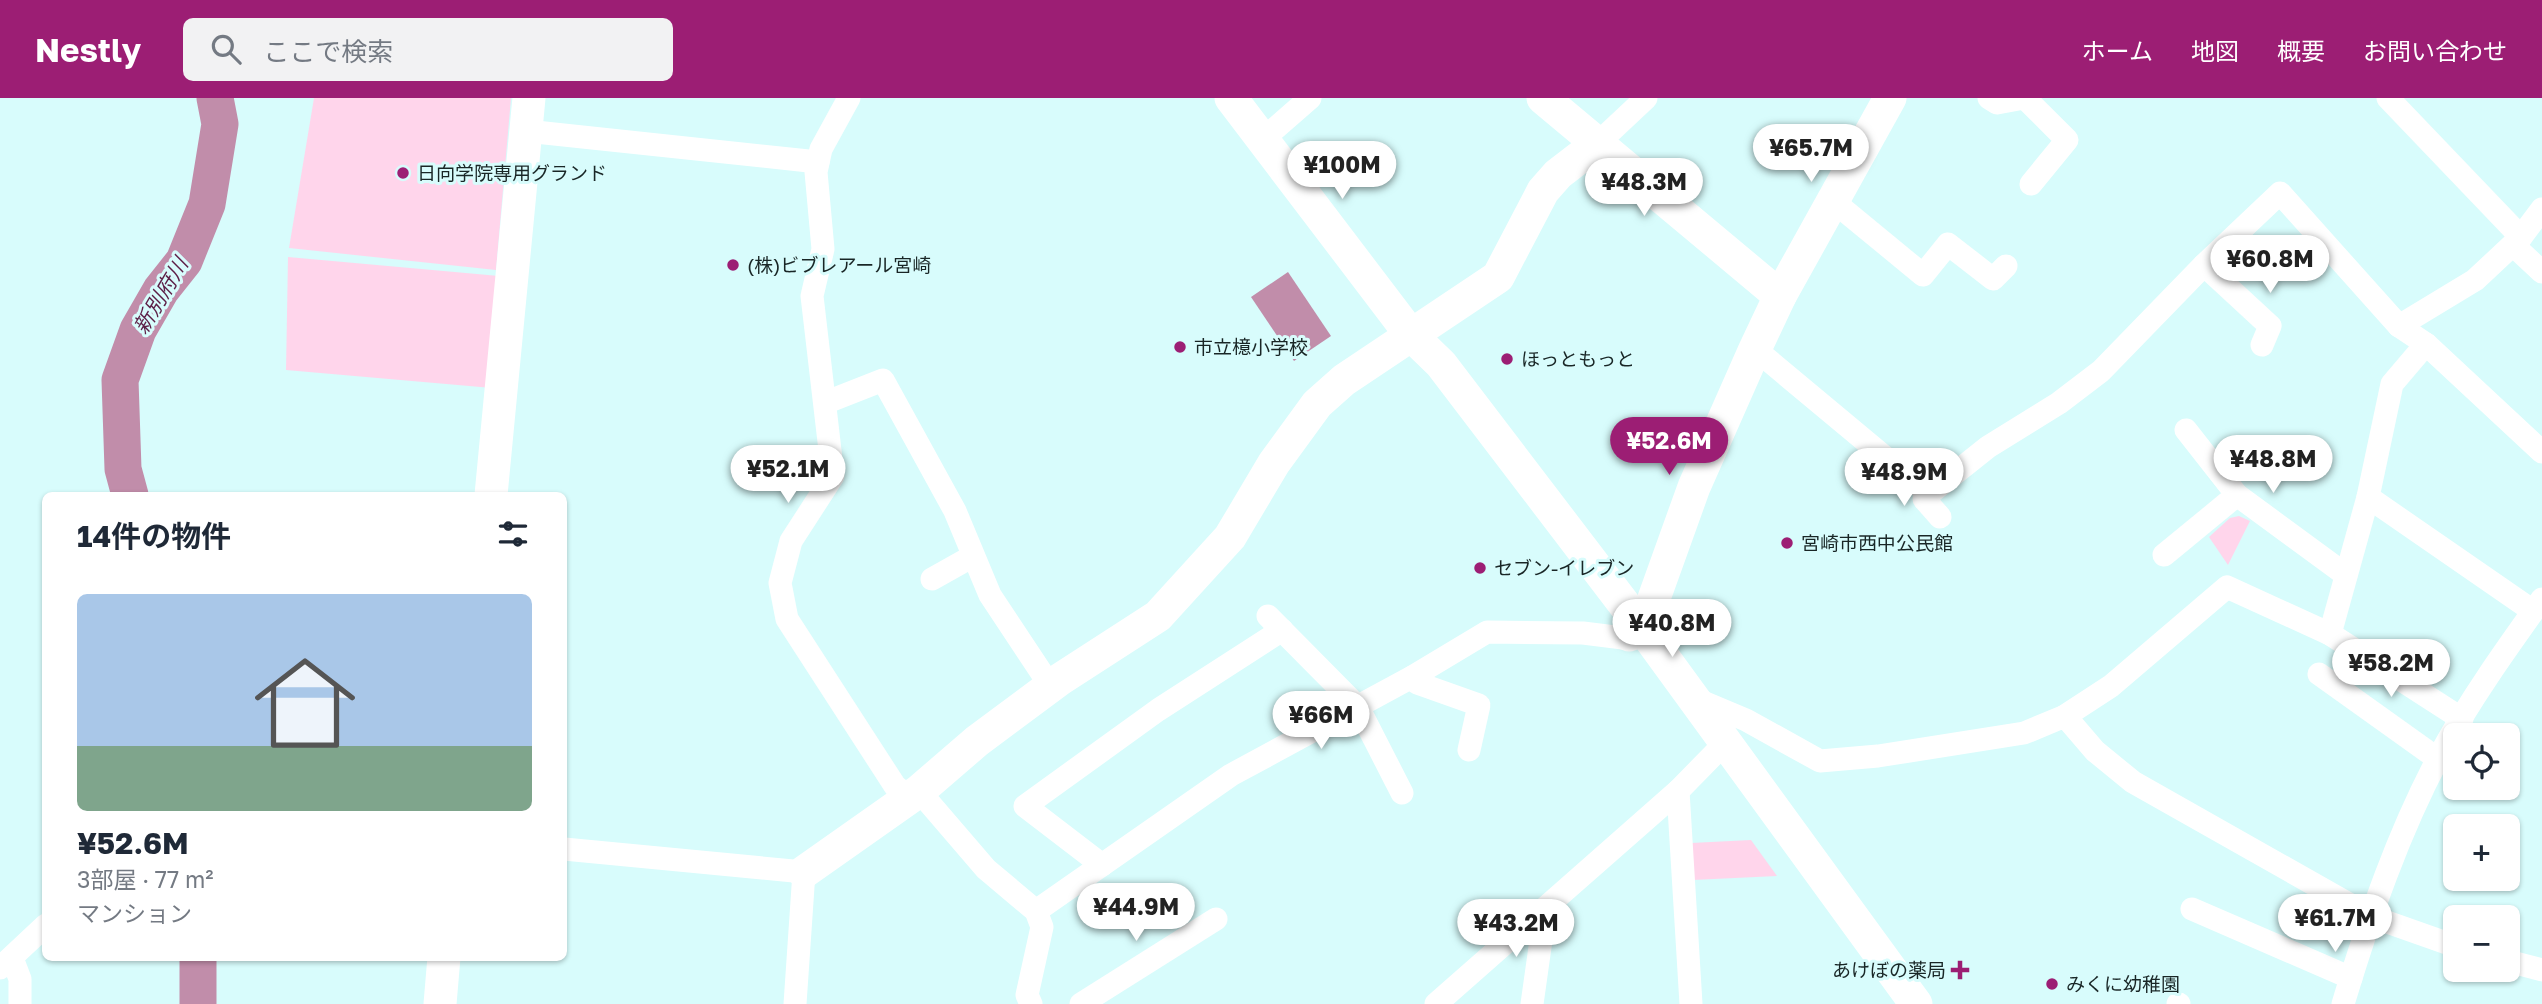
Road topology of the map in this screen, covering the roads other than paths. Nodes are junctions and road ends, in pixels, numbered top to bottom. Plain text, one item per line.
1 (529, 98) edge
2 (849, 98) edge
3 (1231, 98) edge
4 (1310, 98) edge
5 (1544, 98) edge
6 (1646, 98) edge
7 (1890, 98) edge
8 (1989, 98) edge
9 (2024, 98) edge
10 (2388, 98) edge
11 (526, 131) junction
12 (1262, 140) junction
13 (1597, 144) junction
14 (818, 162) junction
15 (2031, 184) dead end
16 (1833, 201) junction
17 (2542, 209) edge
18 (2517, 241) junction
19 (2204, 265) junction
20 (2006, 266) dead end
21 (2542, 272) edge
22 (1780, 296) junction
23 (2399, 326) junction
24 (1411, 335) junction
25 (2426, 344) junction
26 (2262, 345) dead end
27 (1755, 349) junction
28 (827, 402) junction
29 (2186, 430) dead end
30 (2542, 452) edge
31 (491, 492) edge
32 (1928, 494) junction
33 (2237, 495) junction
34 (2368, 497) junction
35 (1940, 517) dead end
36 (2164, 555) dead end
37 (973, 556) junction
38 (2346, 575) junction
39 (932, 579) dead end
40 (2538, 605) edge
41 (1633, 633) junction
42 (2330, 634) junction
43 (2319, 674) dead end
44 (1412, 677) junction
45 (1051, 687) junction
46 (1692, 698) junction
47 (1358, 706) junction
48 (2065, 716) junction
49 (2462, 719) junction
50 (1469, 750) dead end
51 (1718, 750) junction
52 (2438, 760) junction
53 (1678, 790) junction
54 (1402, 793) dead end
55 (914, 794) junction
56 (567, 849) edge
57 (1102, 865) junction
58 (804, 872) junction
59 (2192, 909) dead end
60 (1036, 911) junction
61 (1538, 914) junction
62 (2370, 916) junction
63 (1216, 919) dead end
64 (42, 929) edge
65 (2443, 942) edge
66 (444, 961) edge
67 (6, 963) edge
68 (2520, 964) edge
69 (2542, 970) edge
70 (2351, 978) junction
71 (20, 1004) edge
72 (440, 1004) edge
73 (795, 1004) edge
74 (1031, 1004) edge
75 (1081, 1004) edge
76 (1436, 1004) edge
77 (1532, 1004) edge
78 (1691, 1004) edge
79 (1896, 1004) edge
80 (1916, 1004) edge
81 (2343, 1004) edge

1 - 11 street
2 - 14 street
3 - 12 street
4 - 12 street
5 - 13 street
6 - 13 street
7 - 16 street
8 - 9 street
9 - 15 street
10 - 18 street
11 - 14 street
11 - 31 street
12 - 24 street
13 - 22 street
13 - 24 street
14 - 28 street
16 - 20 street
16 - 22 street
17 - 18 street
18 - 21 street
18 - 23 street
19 - 23 street
19 - 26 street
19 - 32 street
22 - 27 street
23 - 25 street
24 - 41 street
24 - 45 street
25 - 30 street
25 - 34 street
27 - 32 street
27 - 41 street
28 - 37 street
28 - 55 street
29 - 33 street
32 - 35 street
33 - 36 street
33 - 38 street
34 - 38 street
34 - 40 street
37 - 39 street
37 - 45 street
38 - 42 street
40 - 49 street
41 - 44 street
41 - 46 street
41 - 51 street
42 - 48 street
42 - 49 street
43 - 52 street
44 - 47 street
44 - 50 street
45 - 55 street
46 - 48 street
46 - 51 street
47 - 54 street
47 - 57 street
47 - 57 street
48 - 62 street
49 - 52 street
51 - 53 street
51 - 79 street
51 - 80 street
52 - 62 street
53 - 61 street
53 - 78 street
55 - 58 street
55 - 60 street
56 - 58 street
57 - 60 street
58 - 73 street
59 - 70 street
60 - 74 street
61 - 76 street
61 - 77 street
62 - 65 street
62 - 70 street
63 - 75 street
64 - 67 street
66 - 72 street
67 - 71 street
68 - 69 street
70 - 81 street

